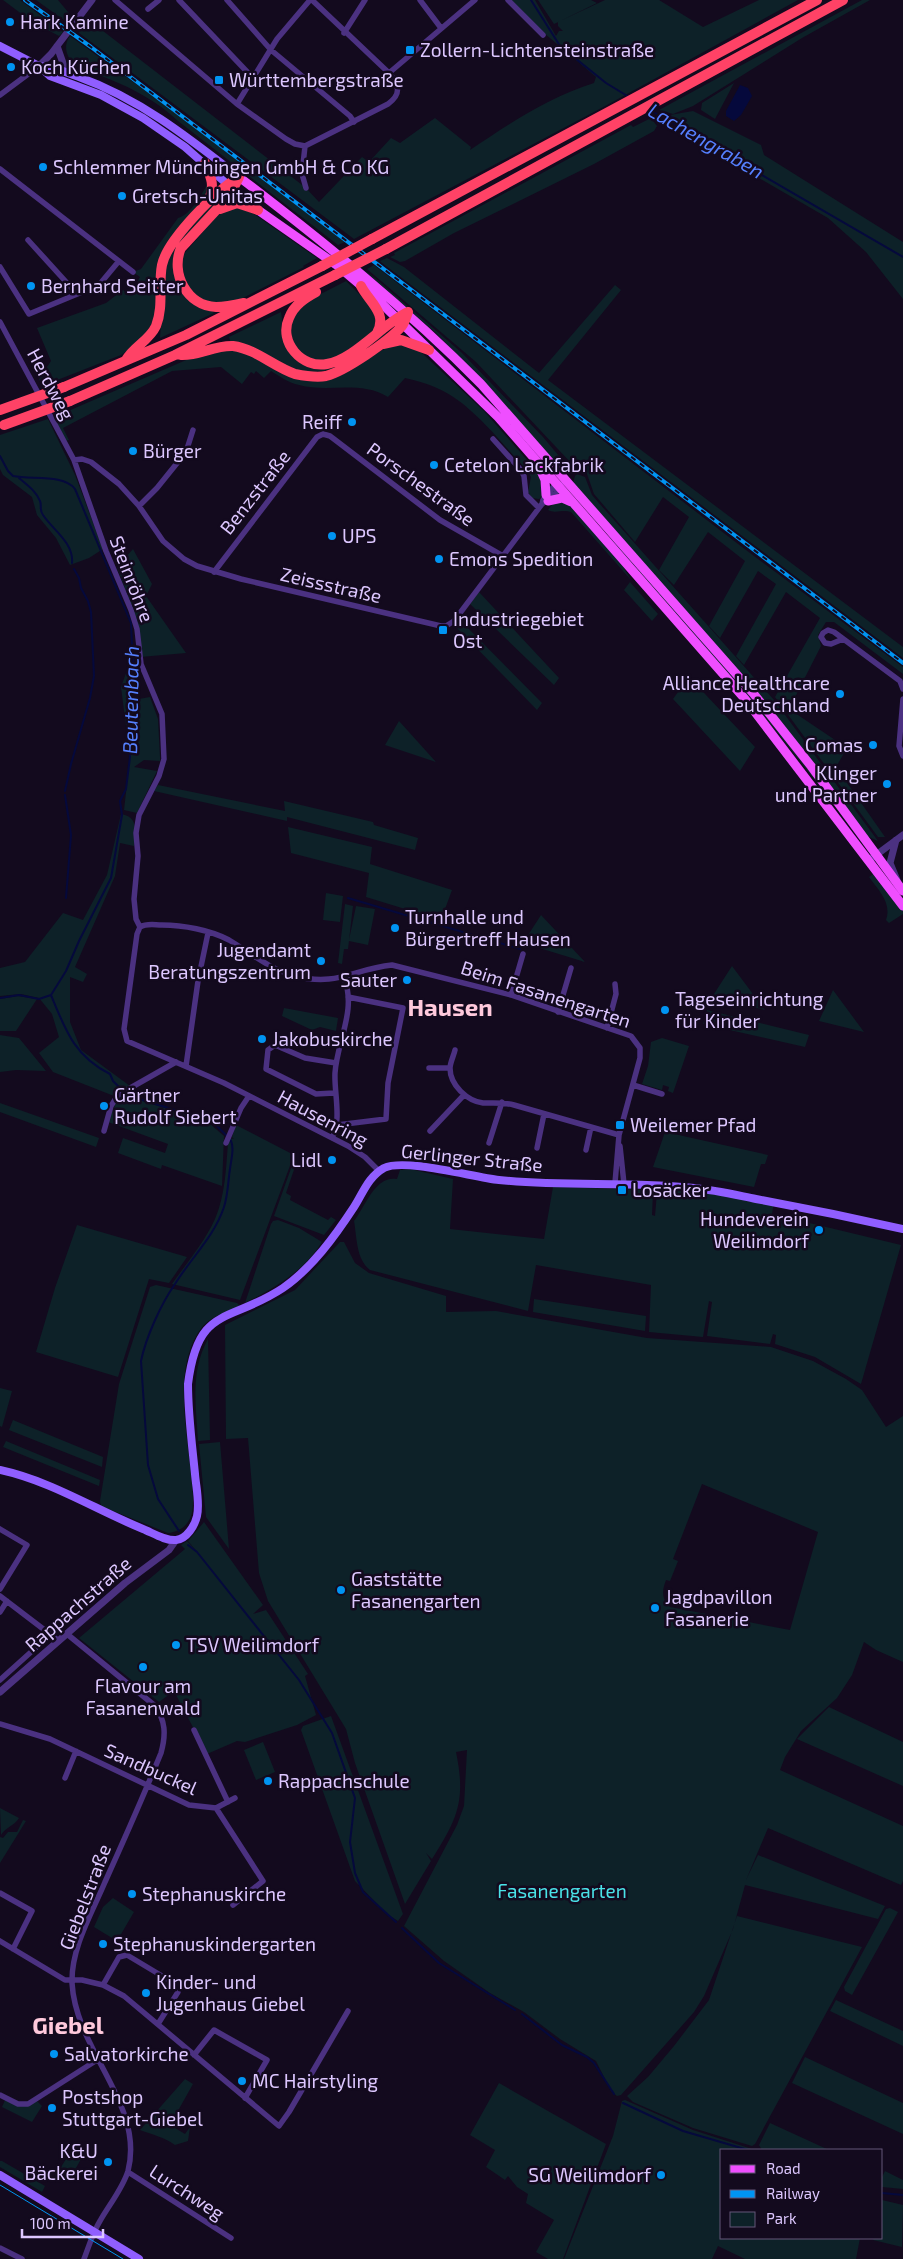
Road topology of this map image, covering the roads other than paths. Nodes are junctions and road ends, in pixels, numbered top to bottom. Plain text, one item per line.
1 (92, 0) edge
2 (115, 0) edge
3 (159, 0) edge
4 (179, 0) edge
5 (227, 0) edge
6 (311, 0) edge
7 (365, 0) edge
8 (420, 0) edge
9 (475, 0) edge
10 (508, 0) edge
11 (817, 0) edge
12 (843, 0) edge
13 (148, 9) dead end
14 (441, 28) junction
15 (344, 32) junction
16 (543, 35) dead end
17 (0, 46) edge
18 (57, 46) junction
19 (271, 50) junction
20 (39, 66) junction
21 (389, 73) junction
22 (73, 75) junction
23 (252, 77) junction
24 (0, 95) edge
25 (237, 104) junction
26 (154, 114) junction
27 (143, 118) junction
28 (354, 122) junction
29 (305, 146) junction
30 (205, 163) junction
31 (0, 169) edge
32 (239, 177) junction
33 (230, 187) junction
34 (306, 188) dead end
35 (210, 209) junction
36 (258, 210) junction
37 (28, 240) dead end
38 (119, 261) junction
39 (0, 267) edge
40 (133, 272) dead end
41 (337, 277) junction
42 (362, 286) junction
43 (77, 294) junction
44 (259, 300) junction
45 (408, 312) junction
46 (400, 321) junction
47 (0, 322) edge
48 (375, 335) junction
49 (378, 346) junction
50 (429, 350) junction
51 (175, 355) junction
52 (125, 362) junction
53 (0, 410) edge
54 (0, 426) edge
55 (193, 430) dead end
56 (323, 434) joint
57 (493, 439) dead end
58 (74, 460) junction
59 (539, 464) junction
60 (566, 480) junction
61 (559, 487) junction
62 (544, 502) junction
63 (573, 503) junction
64 (139, 506) junction
65 (503, 556) junction
66 (214, 572) junction
67 (843, 639) dead end
68 (903, 689) edge
69 (903, 699) edge
70 (903, 756) edge
71 (903, 834) edge
72 (896, 840) junction
73 (138, 851) joint
74 (876, 855) junction
75 (868, 861) junction
76 (901, 888) edge
77 (903, 906) edge
78 (140, 927) junction
79 (208, 933) junction
80 (523, 954) dead end
81 (571, 968) dead end
82 (344, 978) junction
83 (616, 984) dead end
84 (511, 995) junction
85 (348, 997) junction
86 (558, 1012) junction
87 (607, 1028) junction
88 (455, 1050) dead end
89 (176, 1062) junction
90 (336, 1063) junction
91 (186, 1066) junction
92 (429, 1068) dead end
93 (450, 1068) junction
94 (633, 1086) junction
95 (334, 1093) junction
96 (662, 1094) dead end
97 (464, 1095) junction
98 (249, 1096) junction
99 (502, 1102) junction
100 (544, 1114) junction
101 (337, 1125) junction
102 (591, 1127) junction
103 (104, 1131) dead end
104 (430, 1131) dead end
105 (332, 1138) junction
106 (619, 1138) junction
107 (227, 1141) dead end
108 (490, 1143) dead end
109 (537, 1148) dead end
110 (586, 1150) dead end
111 (379, 1172) junction
112 (615, 1183) junction
113 (624, 1184) junction
114 (903, 1229) edge
115 (0, 1470) edge
116 (0, 1529) edge
117 (176, 1540) junction
118 (0, 1589) edge
119 (0, 1596) edge
120 (7, 1602) junction
121 (0, 1612) edge
122 (52, 1634) junction
123 (67, 1634) junction
124 (59, 1641) junction
125 (0, 1680) edge
126 (0, 1692) edge
127 (0, 1724) edge
128 (194, 1730) dead end
129 (76, 1751) junction
130 (65, 1778) dead end
131 (147, 1786) junction
132 (235, 1798) dead end
133 (228, 1802) junction
134 (216, 1808) junction
135 (0, 1893) edge
136 (233, 1905) dead end
137 (0, 1941) edge
138 (13, 1949) junction
139 (72, 1981) junction
140 (103, 1986) junction
141 (348, 2011) dead end
142 (158, 2024) junction
143 (194, 2055) junction
144 (97, 2060) junction
145 (0, 2095) edge
146 (245, 2098) junction
147 (128, 2172) junction
148 (0, 2175) edge
149 (95, 2232) junction
150 (231, 2238) dead end
151 (0, 2248) edge
152 (22, 2259) edge
153 (84, 2259) edge
154 (139, 2259) edge

1 - 18 street
2 - 25 street
3 - 13 street
4 - 23 street
5 - 19 street
6 - 15 street
6 - 19 street
7 - 15 street
8 - 14 street
9 - 14 street
10 - 16 street
11 - 44 highway, bridge
12 - 41 highway, bridge
14 - 21 street
15 - 21 street
17 - 20 main road
18 - 20 street
18 - 22 street
19 - 23 street
19 - 28 street
20 - 22 main road
20 - 24 street
20 - 27 main road
21 - 28 street
22 - 26 main road
23 - 25 street
25 - 29 street
26 - 27 main road
26 - 32 main road
27 - 30 main road
28 - 29 street
29 - 34 street
30 - 33 main road
30 - 35 highway
31 - 38 street
32 - 33 highway
32 - 45 main road
33 - 35 highway
33 - 36 main road
35 - 36 highway
35 - 44 highway
35 - 52 highway
36 - 42 main road
37 - 43 street
38 - 40 street
38 - 43 street
39 - 43 street
41 - 48 highway
41 - 51 highway
42 - 46 main road
42 - 48 highway
44 - 52 highway
45 - 46 highway
45 - 60 main road
46 - 48 highway
46 - 49 highway
46 - 50 main road
47 - 58 street, Herdweg
49 - 50 highway
49 - 51 highway
50 - 59 main road
51 - 54 highway, bridge
52 - 53 highway, bridge
55 - 64 street
56 - 65 street, Porschestraße
56 - 66 street, Benzstraße
57 - 62 street
58 - 64 street, Zeissstraße
58 - 73 street, Steinröhre
59 - 61 main road
59 - 62 main road
60 - 61 street, Zeissstraße
60 - 74 main road
61 - 62 street, Zeissstraße
61 - 63 main road
62 - 63 main road
62 - 65 street, Zeissstraße
63 - 75 main road
64 - 66 street, Zeissstraße
65 - 66 street, Zeissstraße
67 - 68 street
69 - 70 street
71 - 72 street
72 - 74 street
72 - 76 street
73 - 78 street, Hausenring
74 - 75 street
74 - 76 main road
75 - 77 main road
78 - 79 street
78 - 89 street, Hausenring
79 - 82 street
79 - 91 street
80 - 84 street
81 - 86 street
82 - 84 street, Beim Fasanengarten
82 - 85 street
83 - 87 street
84 - 86 street, Beim Fasanengarten
85 - 90 street
85 - 101 street
86 - 87 street, Beim Fasanengarten
87 - 94 street, Beim Fasanengarten
88 - 93 street
89 - 91 street, Hausenring
89 - 103 street
90 - 95 street
90 - 95 street
91 - 98 street, Hausenring
92 - 93 street
93 - 97 street
94 - 96 street
94 - 106 street, Beim Fasanengarten
95 - 101 street
97 - 99 street
97 - 104 street
98 - 105 street, Hausenring
98 - 107 street, Hausenring
99 - 100 street
99 - 108 street
100 - 102 street
100 - 109 street
101 - 105 street
102 - 106 street
102 - 110 street
105 - 111 street, Hausenring
106 - 112 street, Beim Fasanengarten
106 - 113 street, Beim Fasanengarten
111 - 112 main road, Gerlinger Straße
111 - 117 main road, Gerlinger Straße
112 - 113 main road, Gerlinger Straße
113 - 114 main road, Gerlinger Straße
115 - 117 main road
116 - 118 street
117 - 123 street, Rappachstraße
119 - 120 street
120 - 121 street
120 - 122 street
122 - 124 street
122 - 125 street
123 - 124 street, Rappachstraße
123 - 131 street, Giebelstraße
124 - 126 street, Rappachstraße
127 - 129 street, Sandbuckel
128 - 133 street, Sandbuckel
129 - 130 street, Sandbuckel
129 - 131 street, Sandbuckel
131 - 134 street, Sandbuckel
131 - 139 street, Giebelstraße
132 - 133 street, Sandbuckel
133 - 134 street, Sandbuckel
134 - 136 street, Sandbuckel
135 - 138 street
137 - 138 street
138 - 139 street
139 - 140 street
139 - 144 street, Giebelstraße
140 - 142 street
140 - 142 street
141 - 146 street
142 - 143 street
143 - 146 street
143 - 146 street
144 - 145 street
144 - 147 street, Giebelstraße
147 - 149 street, Giebelstraße
147 - 150 street, Lurchweg
148 - 149 main road
149 - 153 street, Giebelstraße
149 - 154 main road
151 - 152 street

